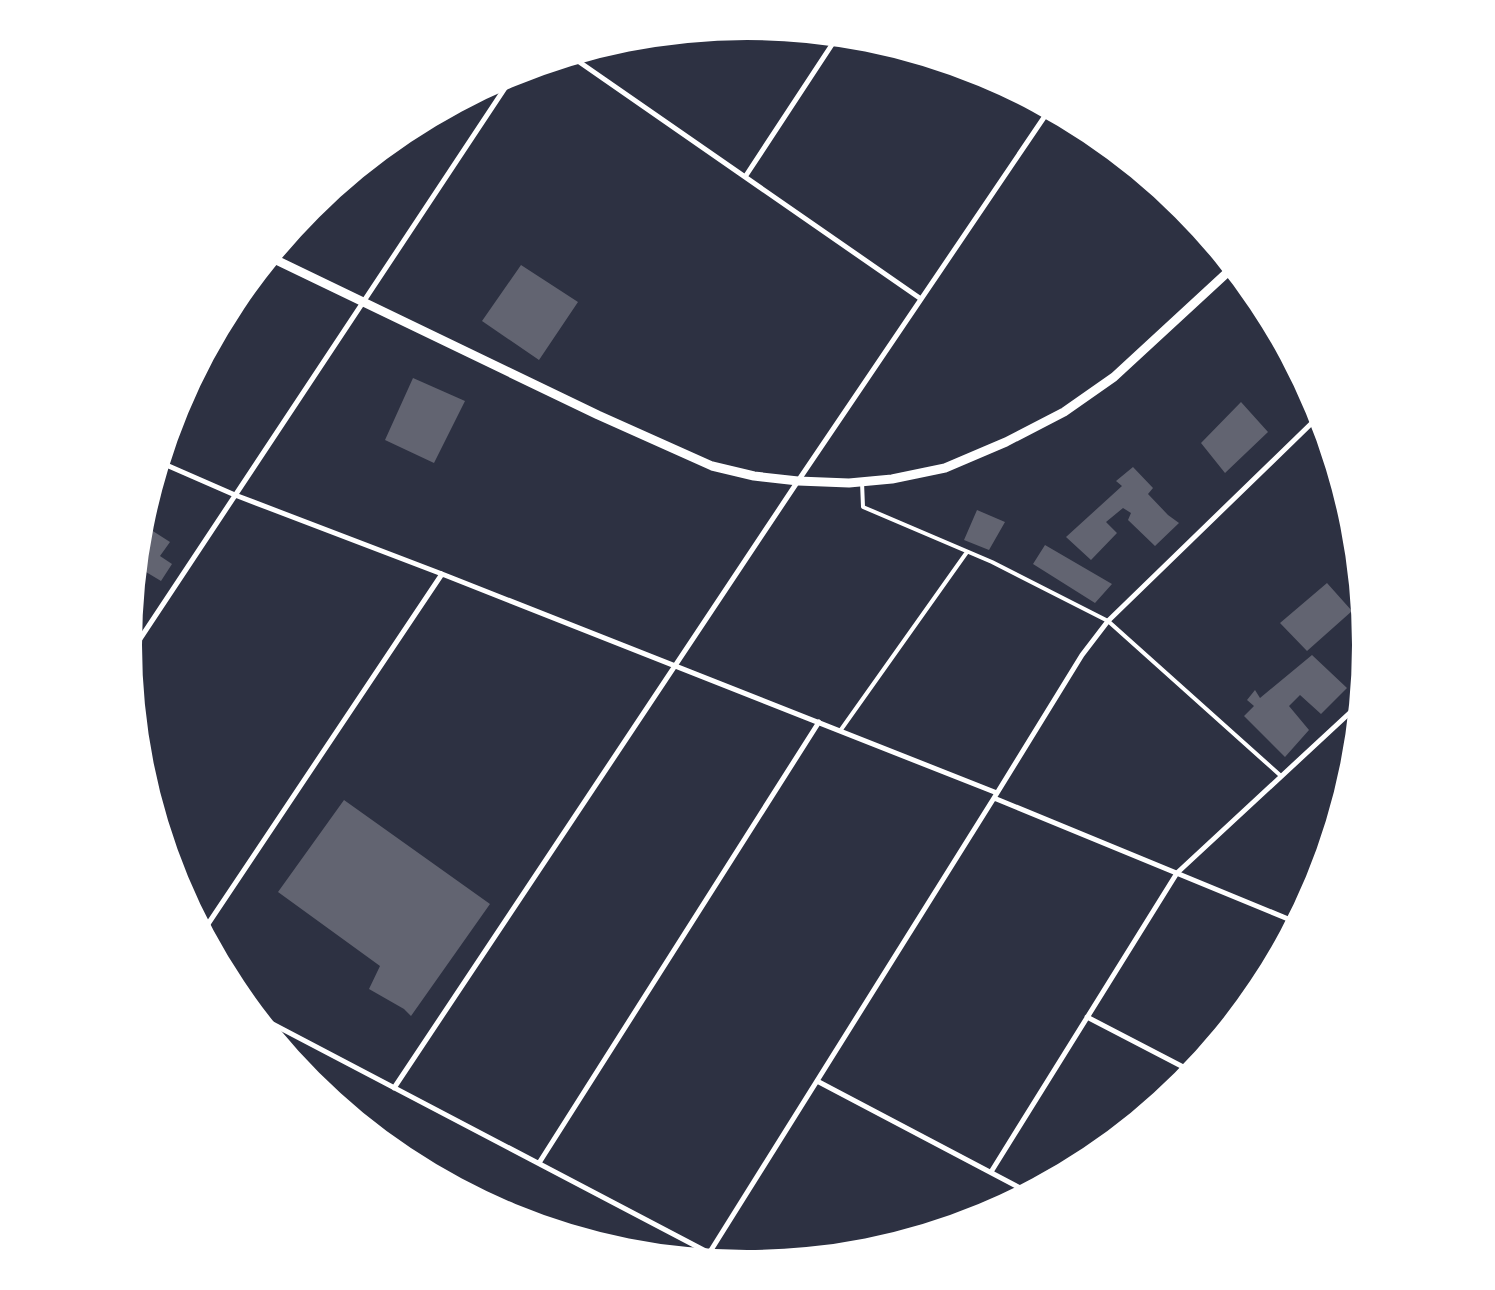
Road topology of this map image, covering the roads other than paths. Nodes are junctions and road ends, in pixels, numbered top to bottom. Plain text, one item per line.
1 (831, 46) edge
2 (582, 64) edge
3 (502, 92) edge
4 (1043, 117) edge
5 (745, 177) junction
6 (280, 262) edge
7 (1225, 275) edge
8 (921, 299) junction
9 (363, 302) junction
10 (1310, 425) edge
11 (170, 466) edge
12 (798, 481) junction
13 (862, 482) junction
14 (236, 494) junction
15 (967, 552) junction
16 (442, 574) junction
17 (1108, 621) junction
18 (142, 635) edge
19 (676, 666) junction
20 (1348, 714) edge
21 (819, 722) junction
22 (840, 731) junction
23 (1281, 776) junction
24 (996, 795) junction
25 (1177, 873) junction
26 (1287, 919) edge
27 (210, 922) edge
28 (1087, 1017) junction
29 (280, 1028) edge
30 (1181, 1066) edge
31 (817, 1081) junction
32 (394, 1088) junction
33 (539, 1163) junction
34 (991, 1172) junction
35 (1018, 1187) edge
36 (700, 1248) edge
37 (714, 1249) edge

1 - 5 street
2 - 5 street
3 - 9 street
4 - 8 street
5 - 8 street
6 - 9 street
7 - 13 street
8 - 12 street
9 - 12 street
9 - 14 street
10 - 17 street
11 - 14 street
12 - 13 street
12 - 19 street
13 - 15 lane
14 - 16 street
14 - 18 street
15 - 17 lane
15 - 22 lane
16 - 19 street
16 - 27 street
17 - 23 lane
17 - 24 street
19 - 21 street
19 - 32 street
20 - 23 street
21 - 22 street
21 - 33 street
22 - 24 street
23 - 25 street
24 - 25 street
24 - 31 street
25 - 26 street
25 - 28 street
28 - 30 street
28 - 34 street
29 - 32 street
31 - 34 street
31 - 37 street
32 - 33 street
33 - 36 street
34 - 35 street

